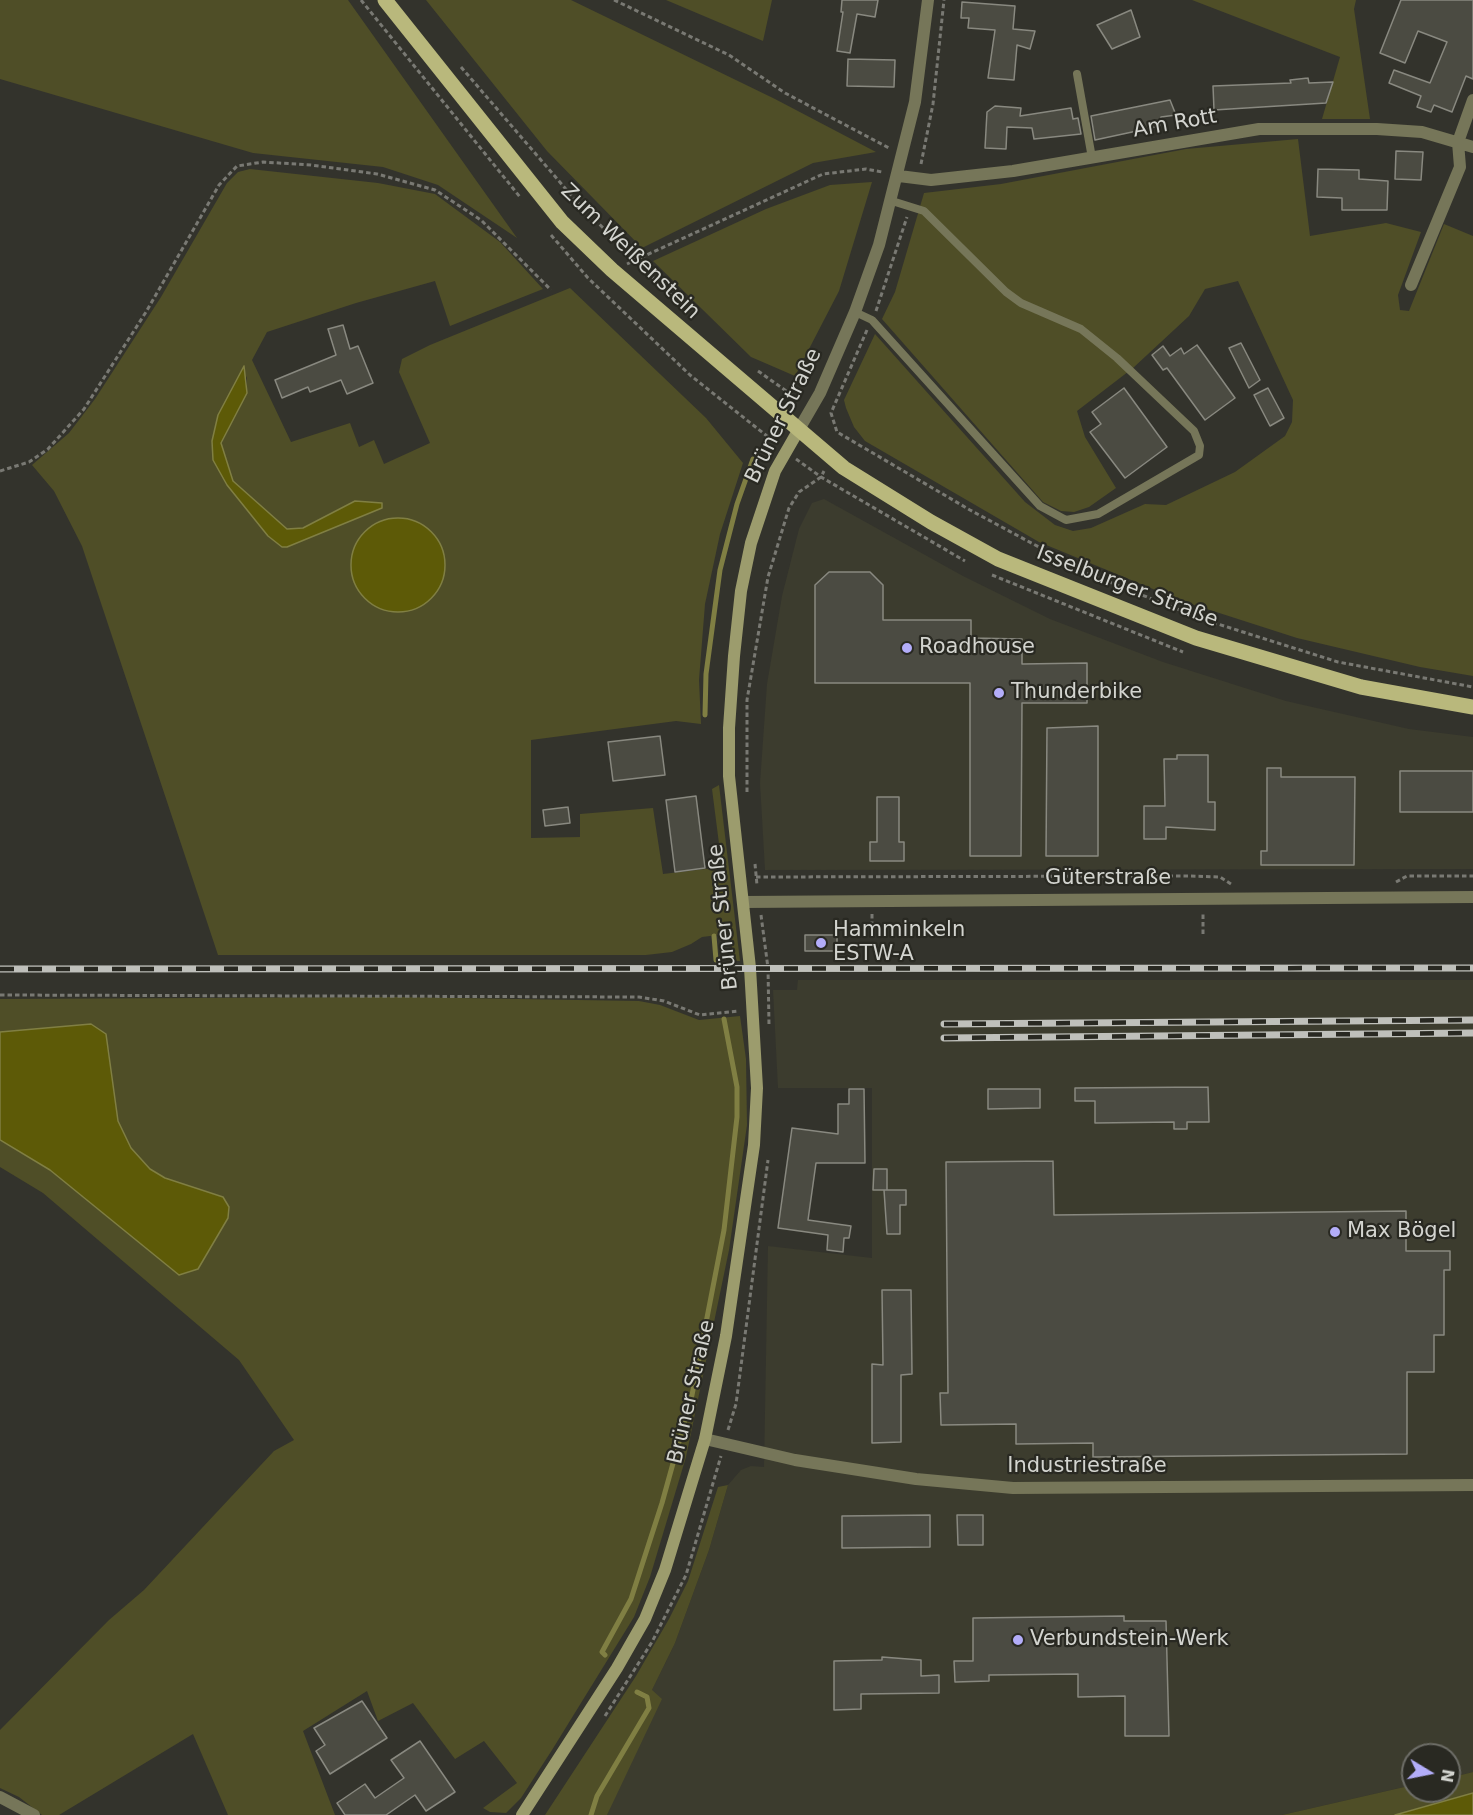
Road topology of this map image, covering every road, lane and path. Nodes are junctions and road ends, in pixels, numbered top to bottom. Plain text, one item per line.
1 (385, 0) edge
2 (614, 0) edge
3 (928, 0) edge
4 (944, 0) edge
5 (457, 62) dead end
6 (1077, 74) dead end
7 (1473, 100) edge
8 (1458, 142) junction
9 (1473, 147) edge
10 (903, 156) junction
11 (1092, 158) junction
12 (899, 176) junction
13 (892, 201) junction
14 (910, 206) junction
15 (634, 261) junction
16 (612, 270) junction
17 (1411, 285) dead end
18 (551, 291) dead end
19 (855, 312) junction
20 (690, 314) dead end
21 (872, 320) junction
22 (749, 365) dead end
23 (811, 408) junction
24 (798, 431) junction
25 (837, 432) junction
26 (829, 456) junction
27 (0, 471) edge
28 (1473, 687) edge
29 (1473, 707) edge
30 (747, 792) dead end
31 (754, 856) dead end
32 (1473, 876) edge
33 (1232, 884) dead end
34 (1389, 886) dead end
35 (1473, 897) edge
36 (1203, 898) junction
37 (872, 901) junction
38 (743, 902) junction
39 (1203, 934) dead end
40 (872, 935) dead end
41 (0, 995) edge
42 (753, 1010) junction
43 (705, 1439) junction
44 (1473, 1485) edge
45 (0, 1797) edge
46 (34, 1815) edge
47 (522, 1815) edge

1 - 16 main road, Zum Weißenstein
2 - 10 path
3 - 10 street, Brüner Straße
4 - 10 path
5 - 15 path
6 - 11 lane
7 - 8 street
8 - 9 street, Am Rott
8 - 11 street, Am Rott
8 - 17 street
10 - 12 street, Brüner Straße
11 - 12 street, Am Rott
12 - 13 street, Brüner Straße
12 - 15 path
13 - 14 lane
13 - 19 street, Brüner Straße
14 - 21 path
14 - 21 lane
15 - 16 path
15 - 20 path
16 - 24 main road, Zum Weißenstein
18 - 27 path
19 - 21 lane
19 - 23 street, Brüner Straße
21 - 25 path
22 - 23 path
23 - 24 street, Brüner Straße
24 - 26 main road, Isselburger Straße
24 - 38 main road, Brüner Straße
25 - 26 path
25 - 28 path
26 - 29 main road, Isselburger Straße
26 - 30 path
31 - 33 path
32 - 34 path
35 - 36 street, Güterstraße
36 - 37 street, Güterstraße
36 - 39 path
37 - 38 street, Güterstraße
37 - 40 path
38 - 42 main road, Brüner Straße
41 - 42 path
42 - 43 main road, Brüner Straße
43 - 44 street, Industriestraße
43 - 47 main road, Brüner Straße
45 - 46 street

